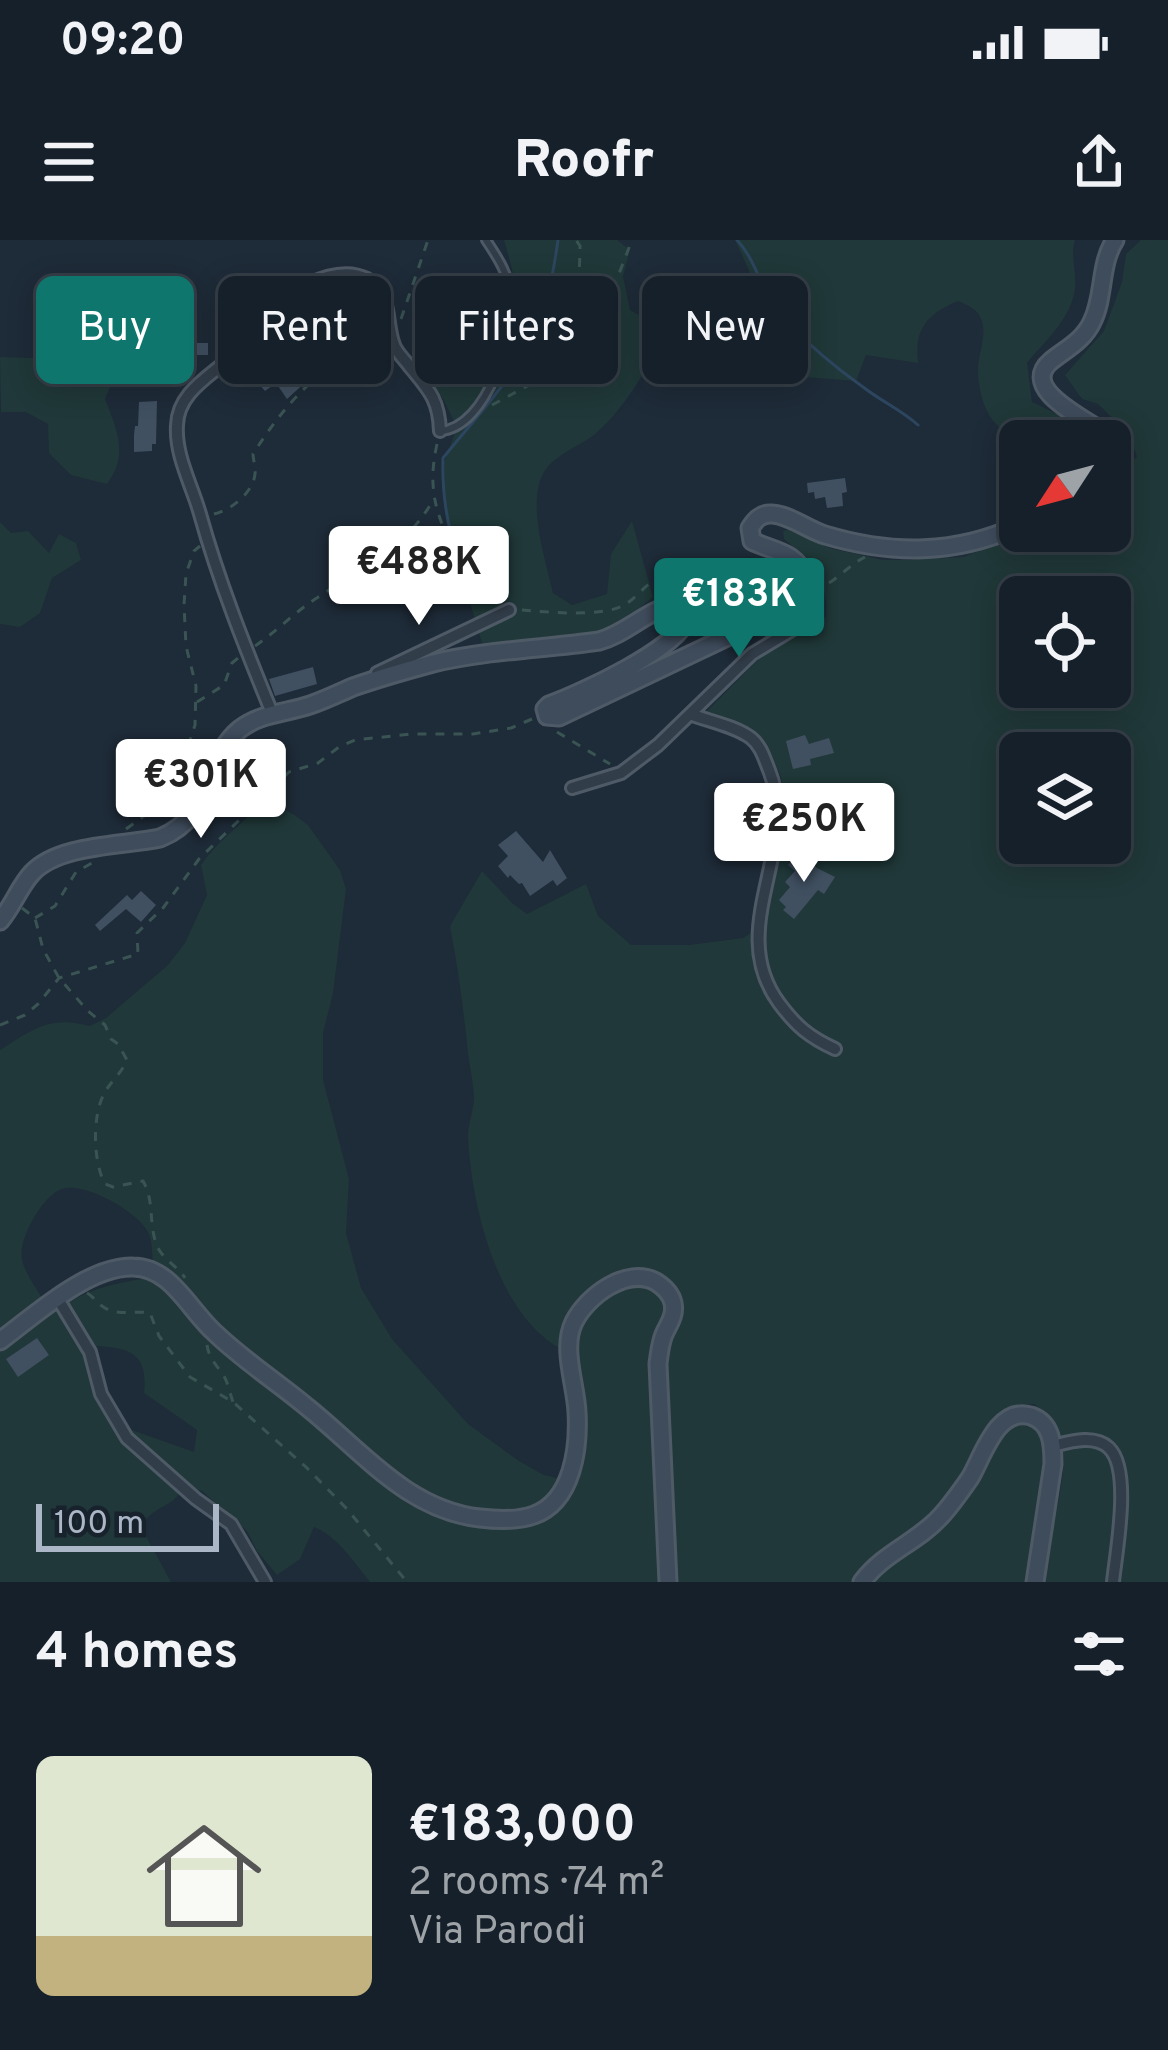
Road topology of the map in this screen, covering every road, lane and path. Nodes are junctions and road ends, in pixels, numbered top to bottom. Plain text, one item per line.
1 (428, 240) edge
2 (486, 240) edge
3 (576, 240) edge
4 (632, 240) edge
5 (1100, 240) edge
6 (1115, 240) edge
7 (1104, 265) junction
8 (579, 276) edge
9 (617, 276) edge
10 (394, 347) junction
11 (532, 384) edge
12 (475, 412) junction
13 (1086, 420) edge
14 (440, 431) junction
15 (433, 500) junction
16 (200, 515) junction
17 (999, 533) edge
18 (206, 542) junction
19 (868, 556) dead end
20 (795, 598) junction
21 (665, 607) junction
22 (509, 610) junction
23 (247, 651) junction
24 (351, 688) junction
25 (197, 702) junction
26 (544, 712) junction
27 (272, 713) junction
28 (690, 714) junction
29 (552, 728) dead end
30 (621, 773) junction
31 (572, 788) dead end
32 (128, 829) dead end
33 (98, 848) junction
34 (12, 904) junction
35 (34, 918) junction
36 (0, 921) edge
37 (59, 978) junction
38 (0, 1025) edge
39 (836, 1049) dead end
40 (75, 1287) junction
41 (190, 1287) dead end
42 (58, 1299) junction
43 (0, 1341) edge
44 (207, 1343) dead end
45 (233, 1402) junction
46 (1053, 1446) junction
47 (265, 1582) edge
48 (407, 1582) edge
49 (668, 1582) edge
50 (862, 1582) edge
51 (1035, 1582) edge
52 (1113, 1582) edge

1 - 10 path
2 - 12 lane
3 - 8 path
4 - 9 path
5 - 7 street
6 - 7 street
7 - 13 street
10 - 14 street
10 - 16 path
10 - 16 street
11 - 12 path
12 - 14 lane
14 - 15 path
15 - 22 path
15 - 23 path
16 - 18 street
17 - 20 street
18 - 23 street
18 - 25 path
19 - 20 path
20 - 21 path
20 - 26 street
20 - 28 street
21 - 22 path
21 - 24 street
21 - 26 street
22 - 24 street
23 - 25 path
23 - 27 street
24 - 27 street
25 - 32 path
26 - 37 path
27 - 33 street
28 - 30 street
28 - 39 street
29 - 30 path
30 - 31 street
33 - 34 street
33 - 35 path
34 - 35 path
34 - 36 street
35 - 37 path
37 - 38 path
37 - 41 path
40 - 42 street
40 - 45 path
40 - 49 street
42 - 43 street
42 - 47 street
44 - 45 path
45 - 48 path
46 - 50 street
46 - 51 street
46 - 52 street

